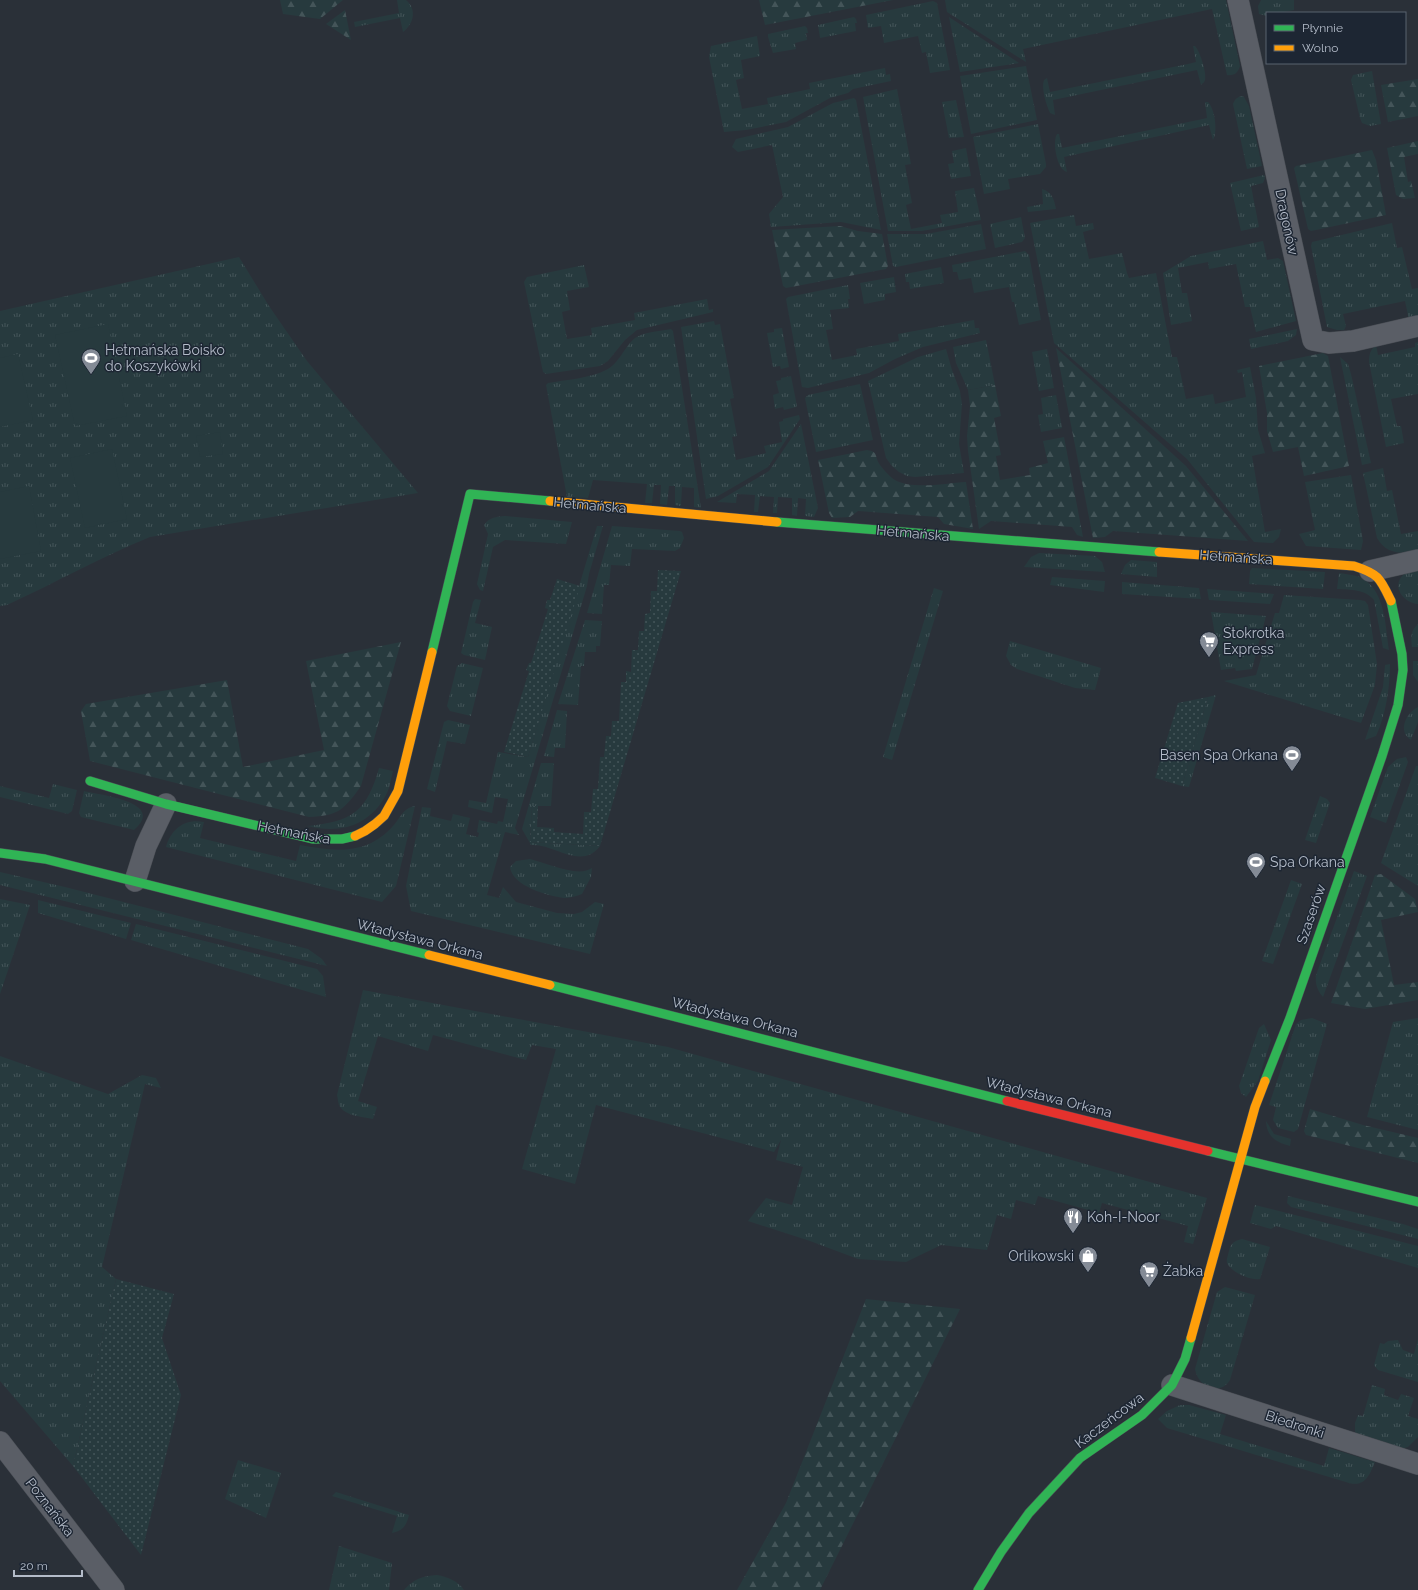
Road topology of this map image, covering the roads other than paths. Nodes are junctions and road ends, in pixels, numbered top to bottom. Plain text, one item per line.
1 (1238, 0) edge
2 (1418, 326) edge
3 (1418, 560) edge
4 (1362, 568) junction
5 (90, 781) dead end
6 (166, 804) junction
7 (7, 845) dead end
8 (0, 853) edge
9 (45, 859) junction
10 (135, 881) junction
11 (1241, 1158) junction
12 (1418, 1202) edge
13 (1172, 1385) junction
14 (0, 1442) edge
15 (1418, 1464) edge
16 (114, 1590) edge
17 (978, 1590) edge

1 - 2 street, Dragonów
3 - 4 street
4 - 6 street, Hetmańska
4 - 11 street, Szaserów
5 - 6 street
6 - 10 street
7 - 9 street, Władysława Orkana
8 - 9 street, Władysława Orkana
9 - 10 street, Władysława Orkana
10 - 11 street, Władysława Orkana
11 - 12 street, Władysława Orkana
11 - 13 street, Kaczeńcowa
13 - 15 street, Biedronki
13 - 17 street, Kaczeńcowa
14 - 16 street, Poznańska

